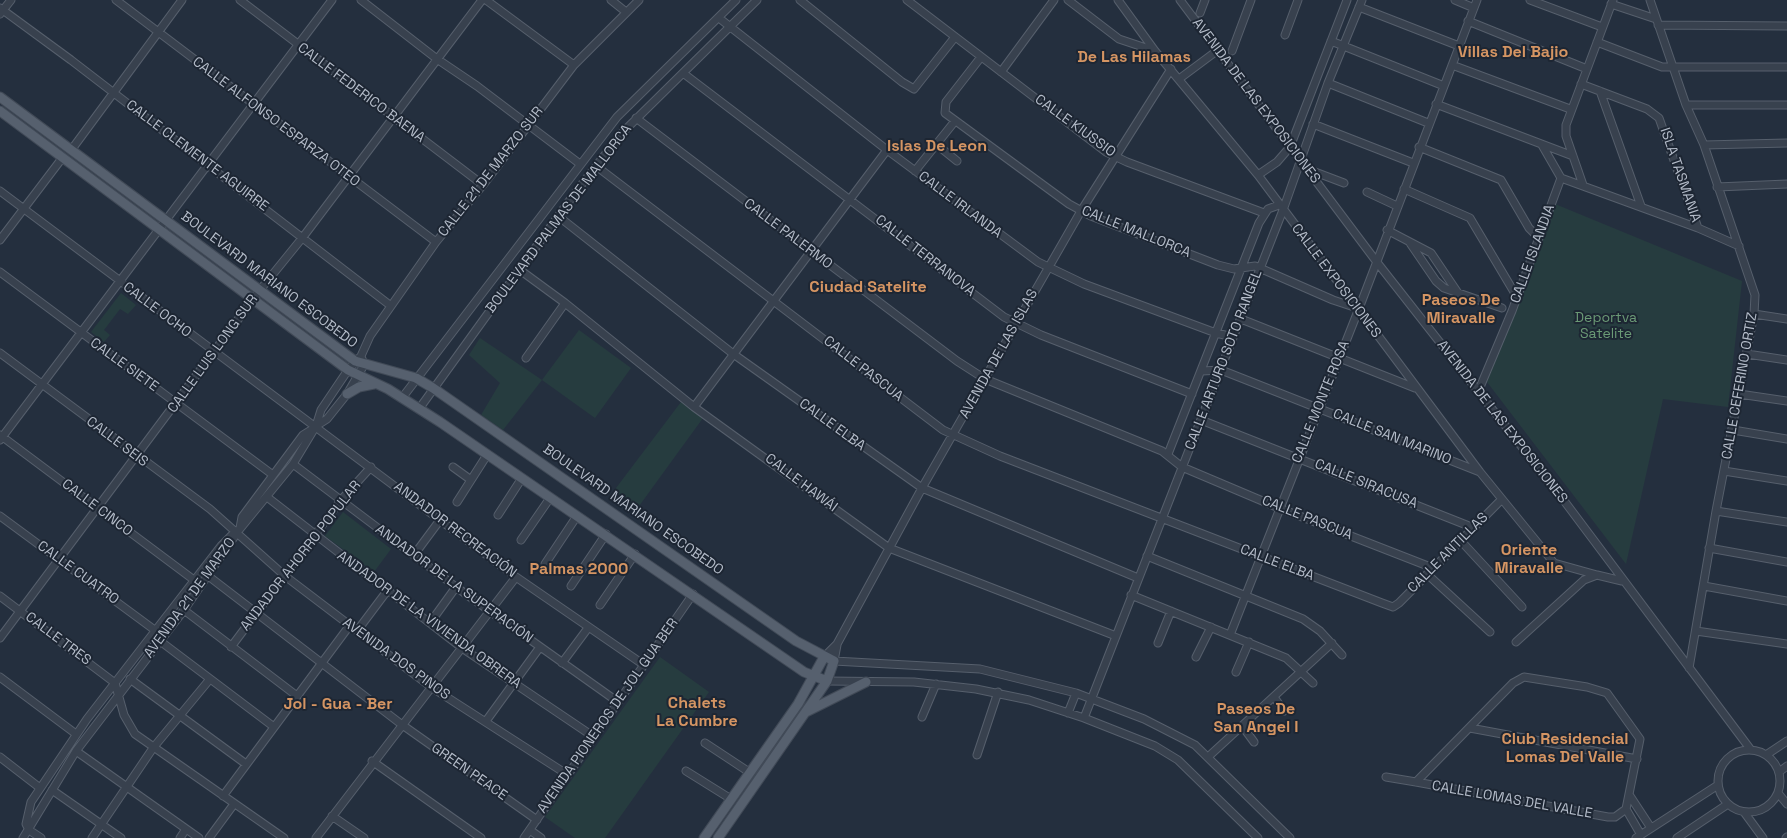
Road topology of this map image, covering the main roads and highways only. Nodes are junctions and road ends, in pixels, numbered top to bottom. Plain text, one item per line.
1 (0, 97) edge
2 (0, 111) edge
3 (378, 384) junction
4 (347, 394) road end
5 (824, 657) junction
6 (814, 677) junction
7 (827, 681) junction
8 (866, 682) road end
9 (806, 712) junction
10 (704, 838) edge
11 (718, 838) edge

1 - 5 main road, BOULEVARD MARIANO ESCOBEDO
2 - 3 main road, BOULEVARD MARIANO ESCOBEDO
3 - 4 main road
3 - 6 main road, BOULEVARD MARIANO ESCOBEDO
5 - 6 main road
5 - 7 main road, BOULEVARD MARIANO ESCOBEDO
6 - 7 main road, BOULEVARD MARIANO ESCOBEDO
6 - 10 main road
7 - 9 main road
8 - 9 main road
9 - 11 main road

